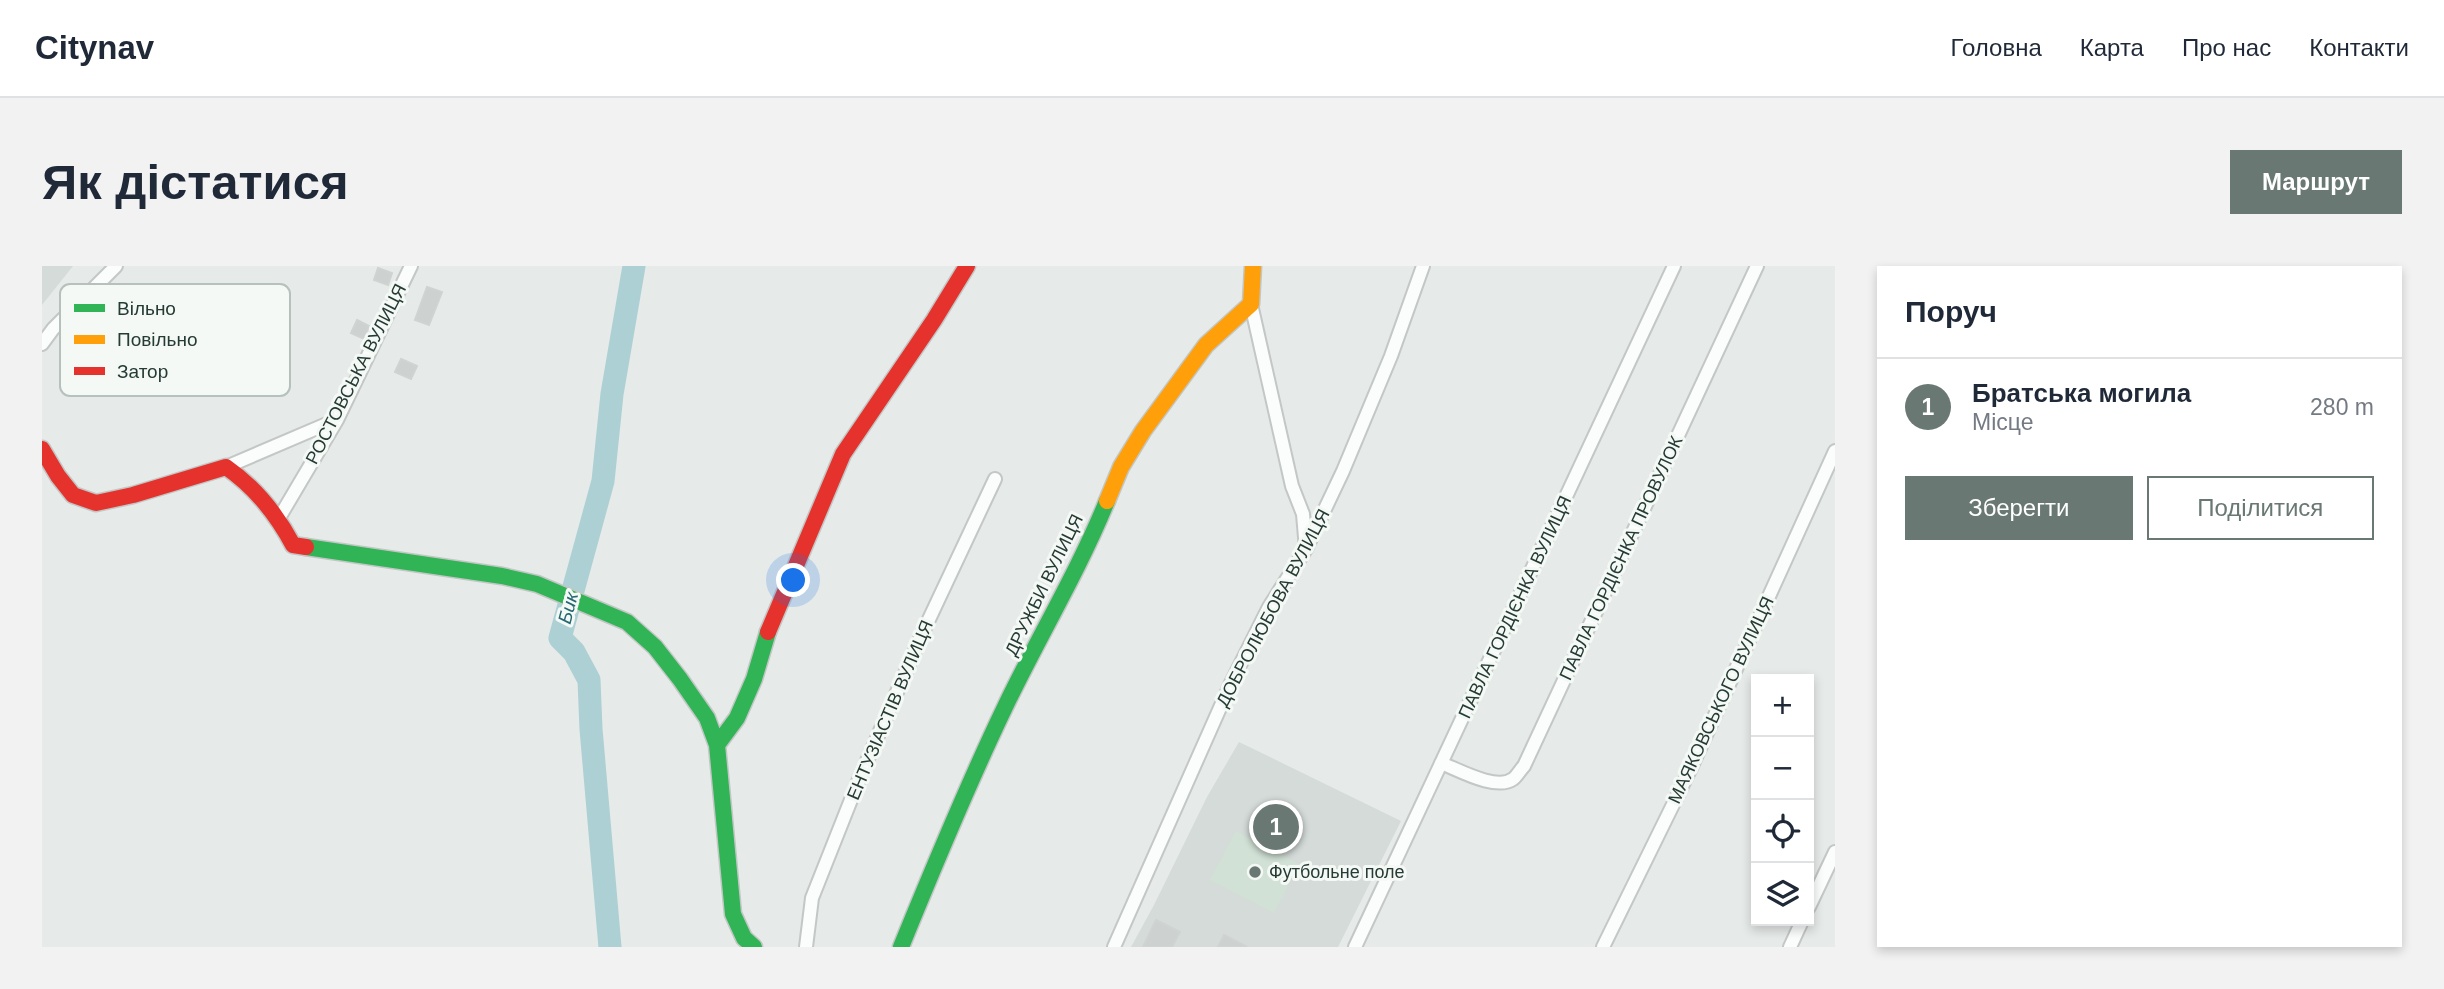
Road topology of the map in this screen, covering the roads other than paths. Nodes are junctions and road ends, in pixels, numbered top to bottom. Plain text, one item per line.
1 (116, 266) edge
2 (411, 266) edge
3 (967, 266) edge
4 (1253, 266) edge
5 (1423, 266) edge
6 (1674, 266) edge
7 (1757, 266) edge
8 (98, 284) edge
9 (1251, 304) junction
10 (60, 322) edge
11 (42, 344) edge
12 (337, 420) junction
13 (42, 449) edge
14 (1835, 451) edge
15 (226, 467) junction
16 (995, 480) dead end
17 (279, 518) junction
18 (1306, 549) junction
19 (717, 745) junction
20 (1441, 763) junction
21 (1835, 852) edge
22 (1814, 896) edge
23 (1800, 926) edge
24 (754, 947) edge
25 (806, 947) edge
26 (901, 947) edge
27 (1114, 947) edge
28 (1355, 947) edge
29 (1603, 947) edge
30 (1790, 947) edge

1 - 8 street
2 - 12 street, РОСТОВСЬКА ВУЛИЦЯ
3 - 19 street
4 - 9 street
5 - 18 street, ДОБРОЛЮБОВА ВУЛИЦЯ
6 - 20 street, ПАВЛА ГОРДІЄНКА ВУЛИЦЯ
7 - 20 street, ПАВЛА ГОРДІЄНКА ПРОВУЛОК
9 - 18 street
9 - 26 street, ДРУЖБИ ВУЛИЦЯ
10 - 11 street
12 - 15 street
12 - 17 street, РОСТОВСЬКА ВУЛИЦЯ
13 - 15 street
14 - 29 street, МАЯКОВСЬКОГО ВУЛИЦЯ
15 - 17 street
16 - 25 street, ЕНТУЗІАСТІВ ВУЛИЦЯ
17 - 19 street
18 - 27 street, ДОБРОЛЮБОВА ВУЛИЦЯ
19 - 24 street
20 - 28 street, ПАВЛА ГОРДІЄНКА ВУЛИЦЯ
21 - 22 street
23 - 30 street

